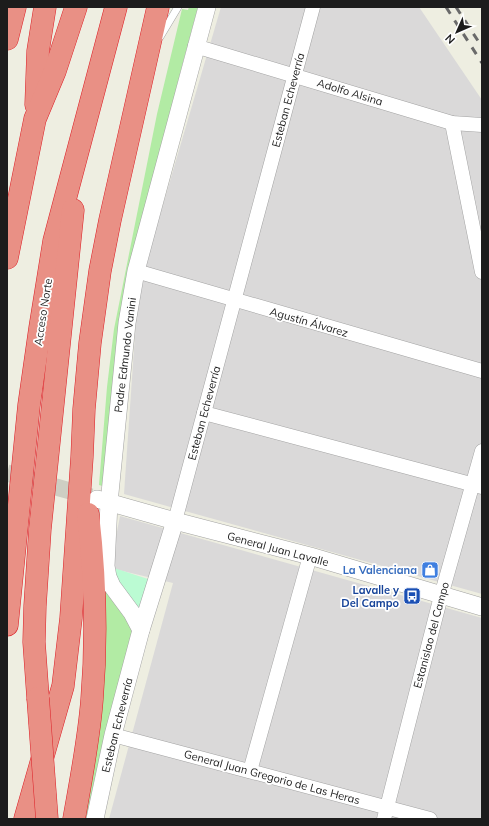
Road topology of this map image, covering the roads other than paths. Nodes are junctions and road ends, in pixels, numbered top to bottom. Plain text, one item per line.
1 (15, 7) edge
2 (45, 7) edge
3 (76, 7) edge
4 (116, 7) edge
5 (158, 7) edge
6 (178, 7) edge
7 (207, 7) edge
8 (313, 7) edge
9 (7, 39) edge
10 (195, 46) junction
11 (145, 61) junction
12 (294, 76) junction
13 (35, 119) junction
14 (452, 123) junction
15 (482, 125) edge
16 (80, 147) junction
17 (7, 258) edge
18 (136, 271) junction
19 (482, 272) edge
20 (235, 300) junction
21 (482, 371) edge
22 (204, 413) junction
23 (482, 451) edge
24 (82, 457) junction
25 (477, 486) edge
26 (103, 501) junction
27 (175, 522) junction
28 (310, 556) junction
29 (441, 596) junction
30 (482, 607) edge
31 (7, 625) edge
32 (141, 630) junction
33 (113, 735) junction
34 (250, 771) junction
35 (386, 813) edge
36 (25, 819) edge
37 (47, 819) edge
38 (74, 819) edge
39 (95, 819) edge
40 (430, 819) edge

1 - 9 highway
2 - 13 highway
3 - 13 highway
4 - 16 highway, Acceso Norte
5 - 11 highway
6 - 11 lane
7 - 10 street, Padre Edmundo Vanini
8 - 12 street, Esteban Echeverría
10 - 12 street, Adolfo Alsina
10 - 18 street, Padre Edmundo Vanini
11 - 24 highway
12 - 14 street, Adolfo Alsina
12 - 20 street, Esteban Echeverría
13 - 17 highway
14 - 15 street, Adolfo Alsina
14 - 19 street
16 - 31 highway, Acceso Norte
16 - 37 highway, bridge
18 - 20 street, Agustín Álvarez
18 - 26 street, Padre Edmundo Vanini
20 - 21 street, Agustín Álvarez
20 - 22 street, Esteban Echeverría
22 - 25 street
22 - 27 street, Esteban Echeverría
23 - 25 street, Estanislao del Campo
24 - 36 highway
24 - 38 highway
25 - 29 street, Estanislao del Campo
26 - 27 street, General Juan Lavalle
26 - 32 street, Padre Edmundo Vanini
27 - 28 street, General Juan Lavalle
27 - 32 street, Esteban Echeverría
28 - 29 street, General Juan Lavalle
28 - 34 street
29 - 30 street, General Juan Lavalle
29 - 35 street, Estanislao del Campo
32 - 33 street, Esteban Echeverría
33 - 34 street, General Juan Gregorio de Las Heras
33 - 39 street, Esteban Echeverría
34 - 35 street, General Juan Gregorio de Las Heras
35 - 40 street, General Juan Gregorio de Las Heras

